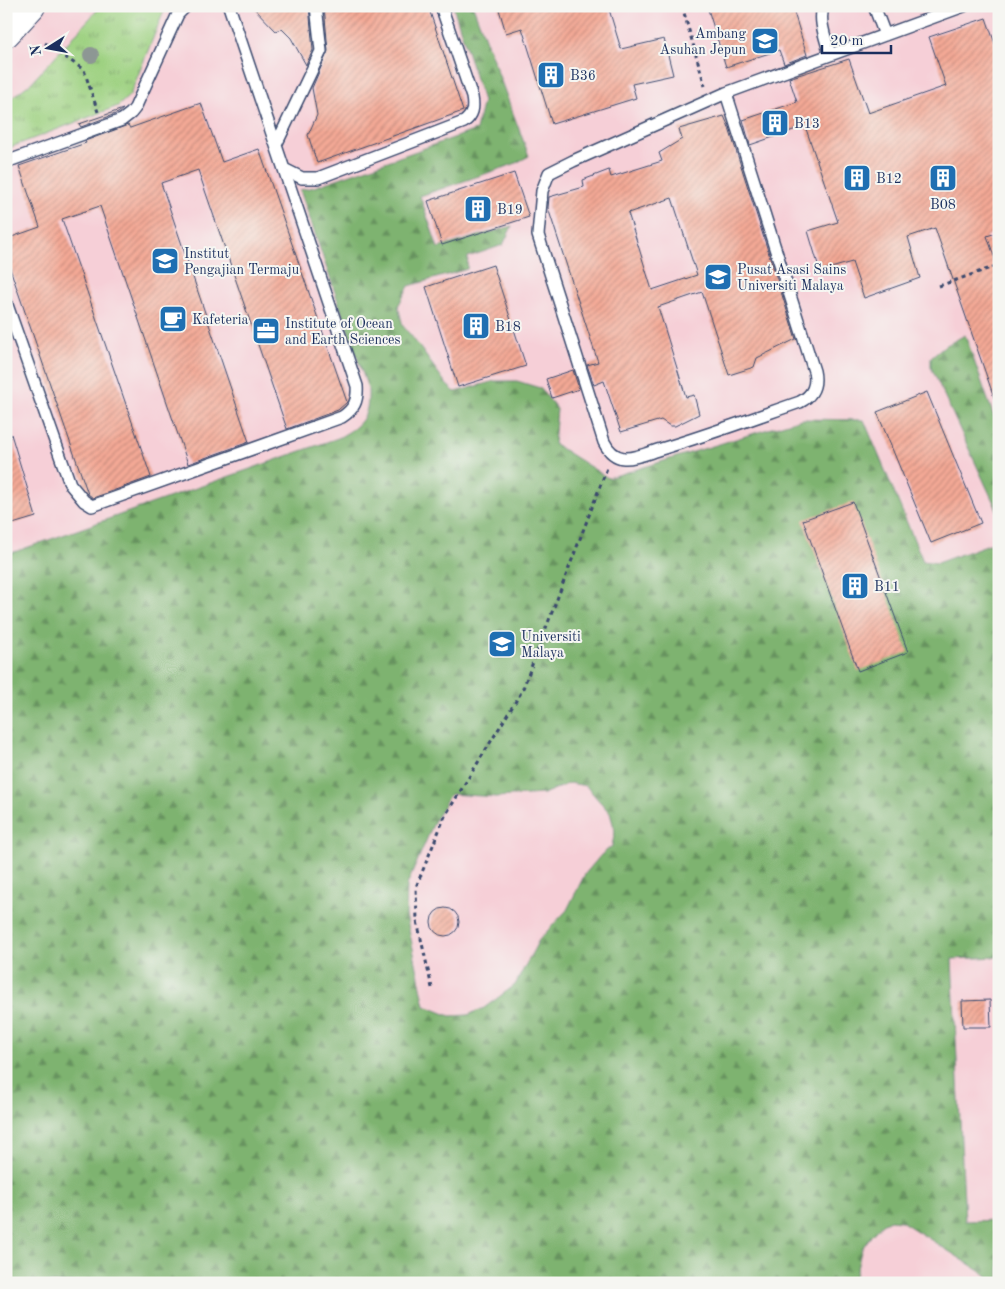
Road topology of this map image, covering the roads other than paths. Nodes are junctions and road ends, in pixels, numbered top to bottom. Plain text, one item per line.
1 (31, 6) edge
2 (186, 6) edge
3 (229, 6) edge
4 (316, 6) edge
5 (441, 6) edge
6 (824, 6) edge
7 (874, 6) edge
8 (964, 6) edge
9 (6, 33) edge
10 (885, 35) junction
11 (830, 55) junction
12 (726, 93) junction
13 (276, 146) junction
14 (6, 162) edge
15 (284, 169) junction
16 (6, 302) edge

1 - 9 street
2 - 14 lane
3 - 13 lane
4 - 13 lane
5 - 15 lane
6 - 11 lane
7 - 10 lane
8 - 10 lane
10 - 11 lane
11 - 12 lane
12 - 12 lane
13 - 15 lane
15 - 16 lane

